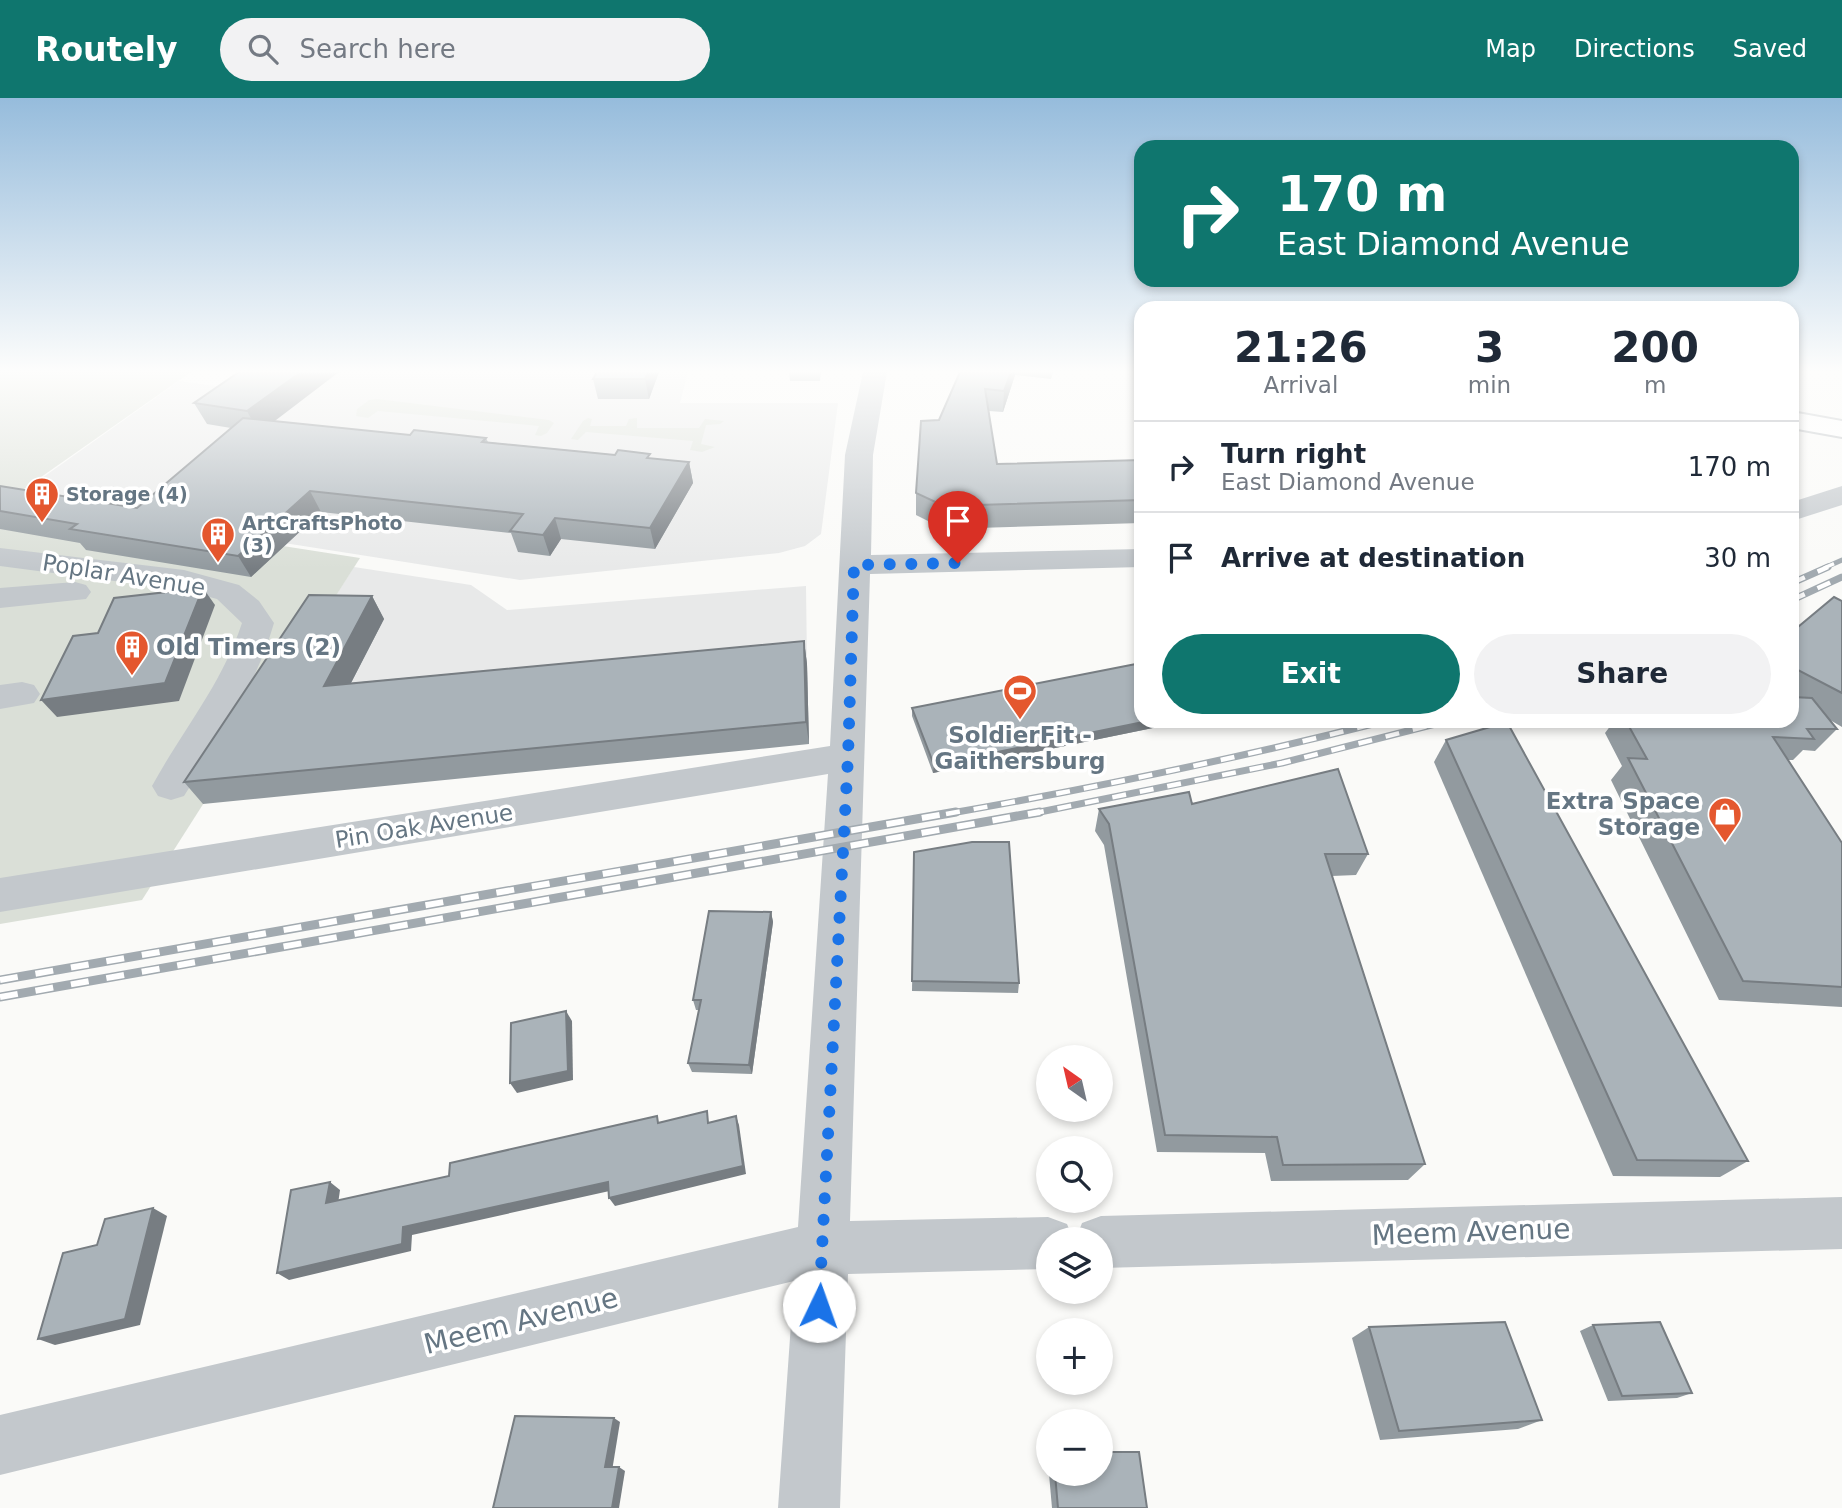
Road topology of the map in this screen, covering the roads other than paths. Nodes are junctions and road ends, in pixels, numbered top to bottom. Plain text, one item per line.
1 (862, 438) edge
2 (1808, 438) edge
3 (1842, 444) edge
4 (1842, 495) edge
5 (1799, 510) edge
6 (0, 557) edge
7 (1134, 558) edge
8 (854, 565) junction
9 (75, 592) dead end
10 (0, 598) edge
11 (848, 757) junction
12 (171, 786) dead end
13 (0, 895) edge
14 (1842, 1223) edge
15 (1113, 1242) edge
16 (1036, 1243) edge
17 (822, 1248) junction
18 (0, 1446) edge
19 (809, 1508) edge

1 - 8 street
2 - 3 main road
4 - 5 street
6 - 12 street, Poplar Avenue
7 - 8 street
8 - 11 street
9 - 10 street
11 - 13 street, Pin Oak Avenue
11 - 17 street
14 - 15 street, Meem Avenue
16 - 17 street, Meem Avenue
17 - 18 street, Meem Avenue
17 - 19 street

